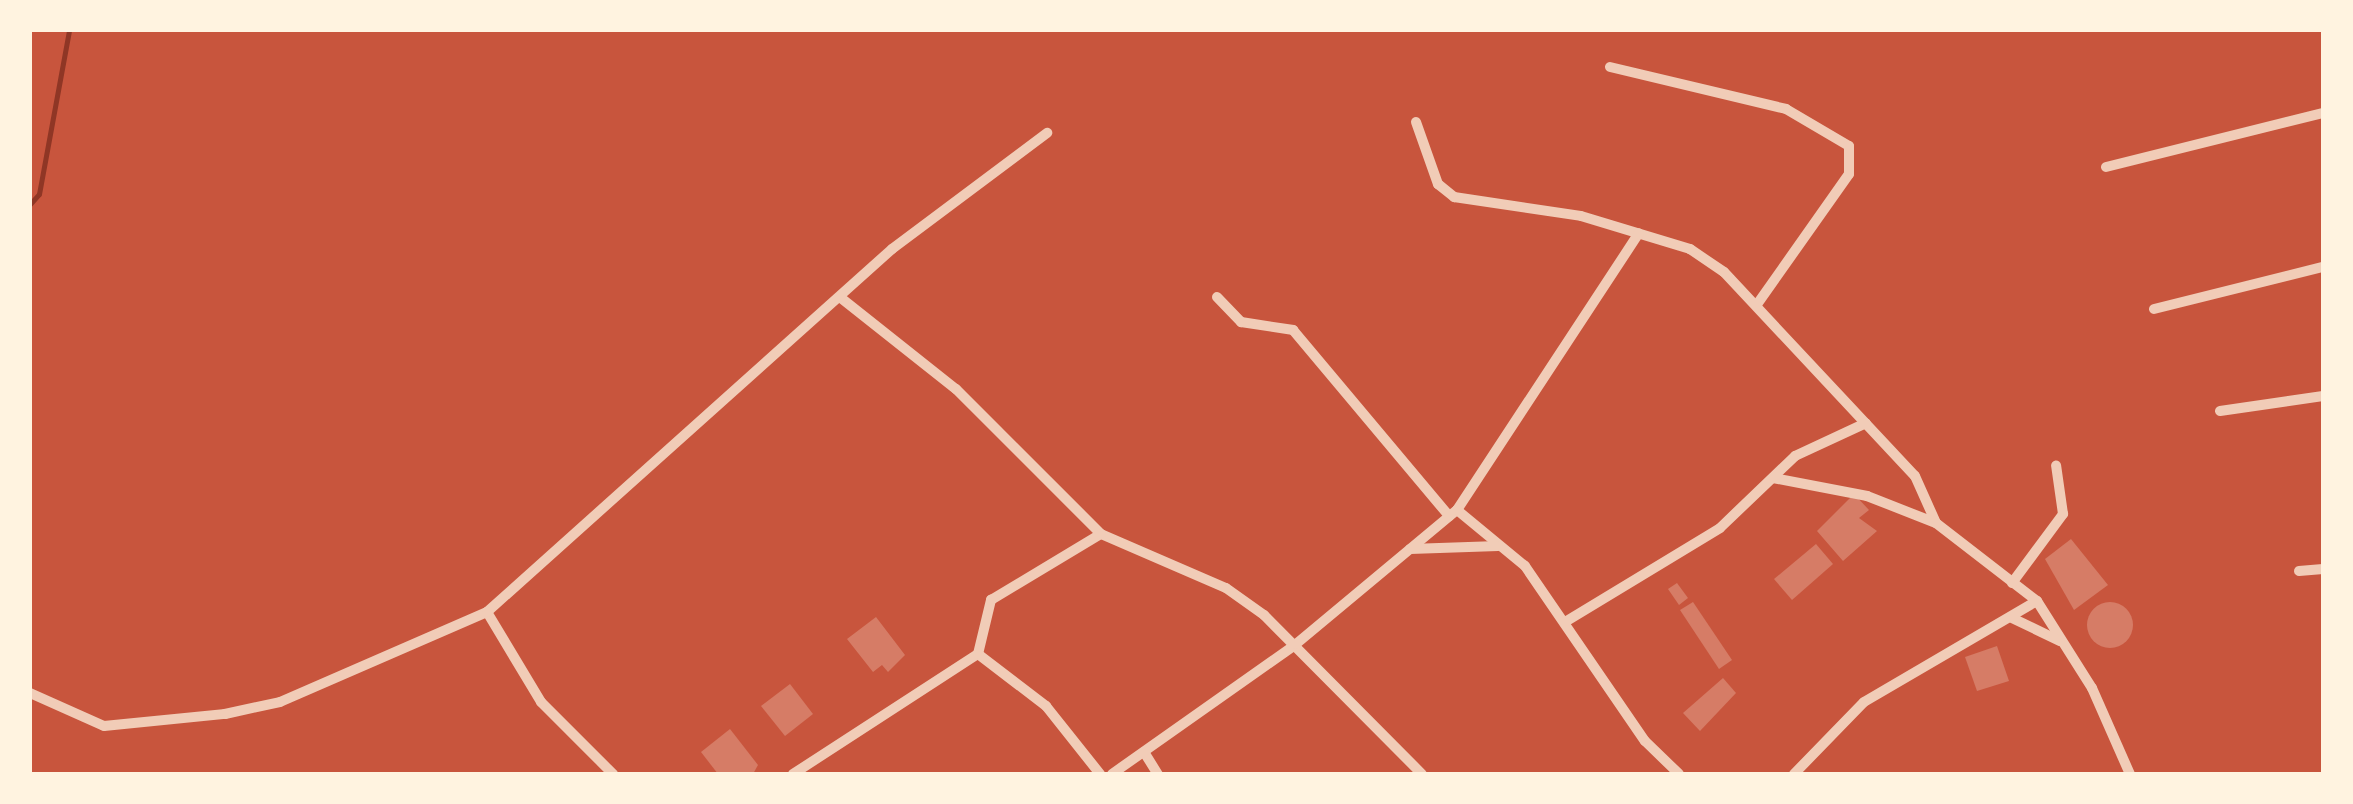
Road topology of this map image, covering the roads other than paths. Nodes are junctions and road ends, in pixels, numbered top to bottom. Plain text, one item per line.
1 (1610, 67) dead end
2 (2323, 113) edge
3 (1416, 122) dead end
4 (1047, 133) dead end
5 (2106, 167) dead end
6 (1639, 233) junction
7 (2323, 268) edge
8 (841, 298) junction
9 (1217, 298) dead end
10 (1758, 304) junction
11 (2154, 309) dead end
12 (2323, 396) edge
13 (2220, 411) dead end
14 (1866, 422) junction
15 (2056, 465) dead end
16 (1773, 478) junction
17 (1453, 513) junction
18 (1936, 524) junction
19 (1101, 534) junction
20 (1498, 546) junction
21 (1410, 549) junction
22 (2323, 569) edge
23 (2299, 571) dead end
24 (2012, 583) junction
25 (2037, 601) junction
26 (488, 612) junction
27 (2012, 618) junction
28 (1565, 622) junction
29 (2064, 643) junction
30 (1296, 644) junction
31 (978, 654) junction
32 (30, 692) edge
33 (1144, 752) junction
34 (613, 774) edge
35 (793, 774) edge
36 (1100, 774) edge
37 (1112, 774) edge
38 (1158, 774) edge
39 (1422, 774) edge
40 (1679, 774) edge
41 (1794, 774) edge
42 (2130, 774) edge

1 - 10 street
2 - 5 street
3 - 6 street
4 - 8 street
6 - 10 street
6 - 17 street
7 - 11 street
8 - 19 street
8 - 26 street
9 - 17 street
10 - 14 street
12 - 13 street
14 - 16 street
14 - 18 street
15 - 24 street
16 - 18 street
16 - 28 street
17 - 20 street
17 - 21 street
18 - 24 street
19 - 30 street
19 - 31 street
20 - 21 street
20 - 28 street
21 - 30 street
22 - 23 street
24 - 25 street
25 - 27 street
25 - 29 street
26 - 32 street
26 - 34 street
27 - 29 street
27 - 41 street
28 - 40 street
29 - 42 street
30 - 33 street
30 - 39 street
31 - 35 street
31 - 36 street
33 - 37 street
33 - 38 street

